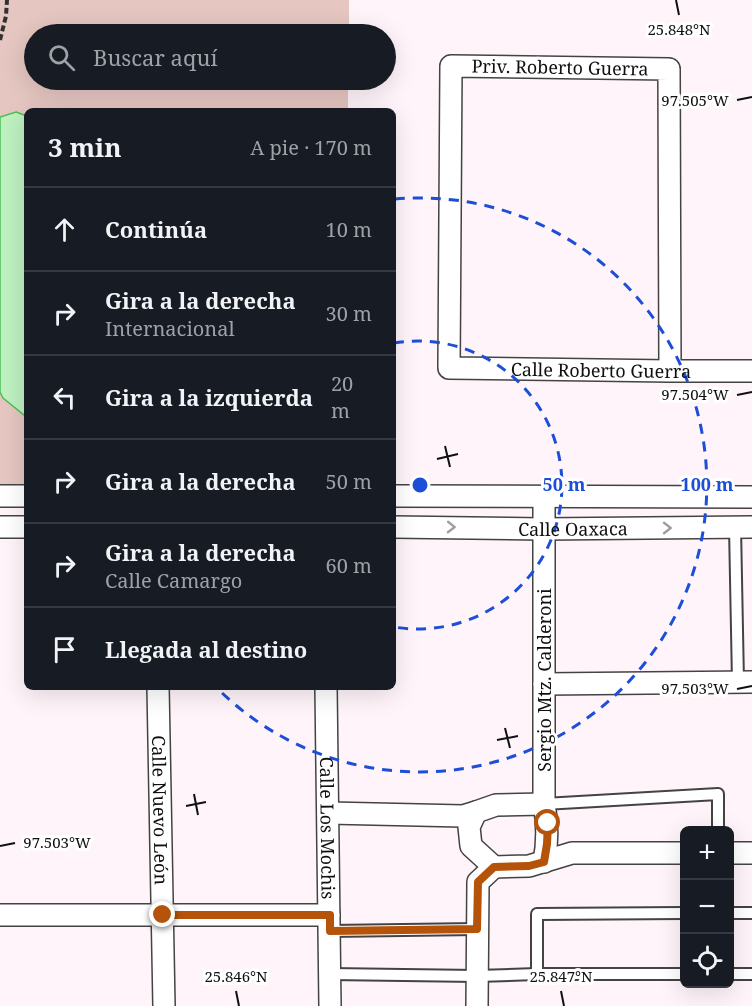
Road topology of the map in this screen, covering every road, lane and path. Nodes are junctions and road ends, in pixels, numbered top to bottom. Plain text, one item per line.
1 (8, 0) edge
2 (0, 40) edge
3 (449, 368) joint
4 (670, 371) junction
5 (752, 371) edge
6 (0, 496) edge
7 (24, 496) edge
8 (396, 496) edge
9 (544, 497) junction
10 (752, 497) edge
11 (0, 527) edge
12 (24, 527) edge
13 (396, 527) edge
14 (743, 527) edge
15 (543, 529) junction
16 (745, 682) edge
17 (544, 684) junction
18 (158, 690) edge
19 (326, 690) edge
20 (544, 804) junction
21 (476, 812) junction
22 (328, 813) junction
23 (718, 826) edge
24 (680, 853) edge
25 (734, 853) edge
26 (752, 853) edge
27 (544, 862) junction
28 (494, 867) junction
29 (680, 913) edge
30 (734, 913) edge
31 (752, 913) edge
32 (0, 915) edge
33 (163, 915) junction
34 (330, 923) junction
35 (477, 929) junction
36 (330, 974) junction
37 (537, 974) junction
38 (680, 974) edge
39 (734, 974) edge
40 (752, 974) edge
41 (477, 976) junction
42 (164, 1006) edge
43 (330, 1006) edge
44 (477, 1006) edge

1 - 2 path
3 - 4 street, Calle Roberto Guerra
3 - 4 street, Priv. Roberto Guerra
4 - 5 street, Calle Roberto Guerra
6 - 7 street
8 - 9 street
9 - 10 street
9 - 15 street, Sergio Mtz. Calderoni
11 - 12 street
13 -> 15 street, Calle Oaxaca
15 -> 14 street, Calle Oaxaca
14 - 16 lane
15 - 17 street, Sergio Mtz. Calderoni
16 - 17 street
17 - 20 street, Sergio Mtz. Calderoni
18 - 33 street, Calle Nuevo León
19 - 22 street, Calle Los Mochis
20 - 21 street
20 - 23 lane
20 - 27 street, Sergio Mtz. Calderoni
21 - 22 street
21 - 28 street
22 - 34 street, Calle Los Mochis
24 - 27 street
25 - 26 street
27 - 28 street
28 - 35 street
29 - 37 lane
30 - 31 lane
32 - 33 street
33 - 34 street
33 - 42 street, Calle Nuevo León
34 - 35 lane
34 - 36 street, Calle Los Mochis
35 - 41 street
36 - 41 lane
36 - 43 street, Calle Los Mochis
37 - 38 lane
37 - 41 lane
39 - 40 lane
41 - 44 street

